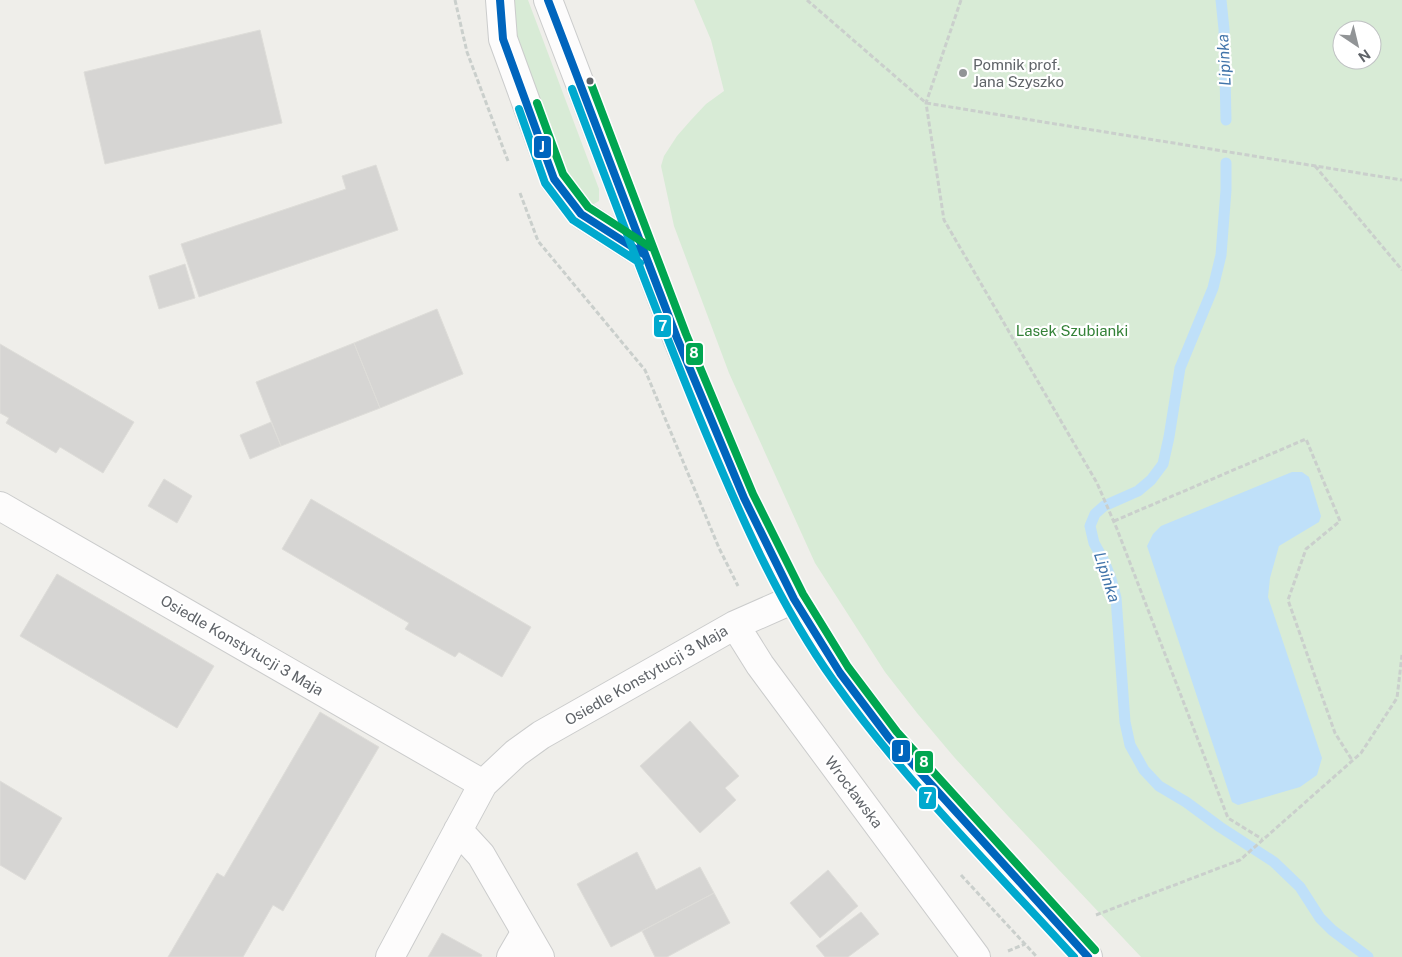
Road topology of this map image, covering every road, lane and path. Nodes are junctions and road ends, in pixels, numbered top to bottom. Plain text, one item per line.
1 (500, 0) edge
2 (548, 0) edge
3 (807, 0) edge
4 (960, 0) edge
5 (926, 103) junction
6 (1315, 165) junction
7 (1402, 180) edge
8 (645, 254) junction
9 (1402, 270) edge
10 (0, 506) edge
11 (1114, 521) junction
12 (794, 599) junction
13 (735, 625) junction
14 (1402, 655) edge
15 (1352, 760) junction
16 (483, 784) junction
17 (458, 830) junction
18 (1262, 839) junction
19 (1062, 929) junction
20 (526, 933) junction
21 (989, 955) edge
22 (390, 957) edge
23 (510, 957) edge
24 (540, 957) edge
25 (1088, 957) edge

1 - 8 street
2 - 8 street
3 - 5 path
4 - 5 path
5 - 6 path
5 - 11 path
6 - 7 path
6 - 9 path
8 - 12 street
10 - 16 street, Osiedle Konstytucji 3 Maja
11 - 15 path
11 - 18 path
12 - 13 street, Osiedle Konstytucji 3 Maja
12 - 19 street
13 - 16 street, Osiedle Konstytucji 3 Maja
13 - 21 street, Wrocławska
14 - 15 path
15 - 18 path
16 - 17 street, Osiedle Konstytucji 3 Maja
17 - 20 street
17 - 22 street, Osiedle Konstytucji 3 Maja
18 - 19 path
19 - 21 path
19 - 25 street
20 - 23 street
20 - 24 street

